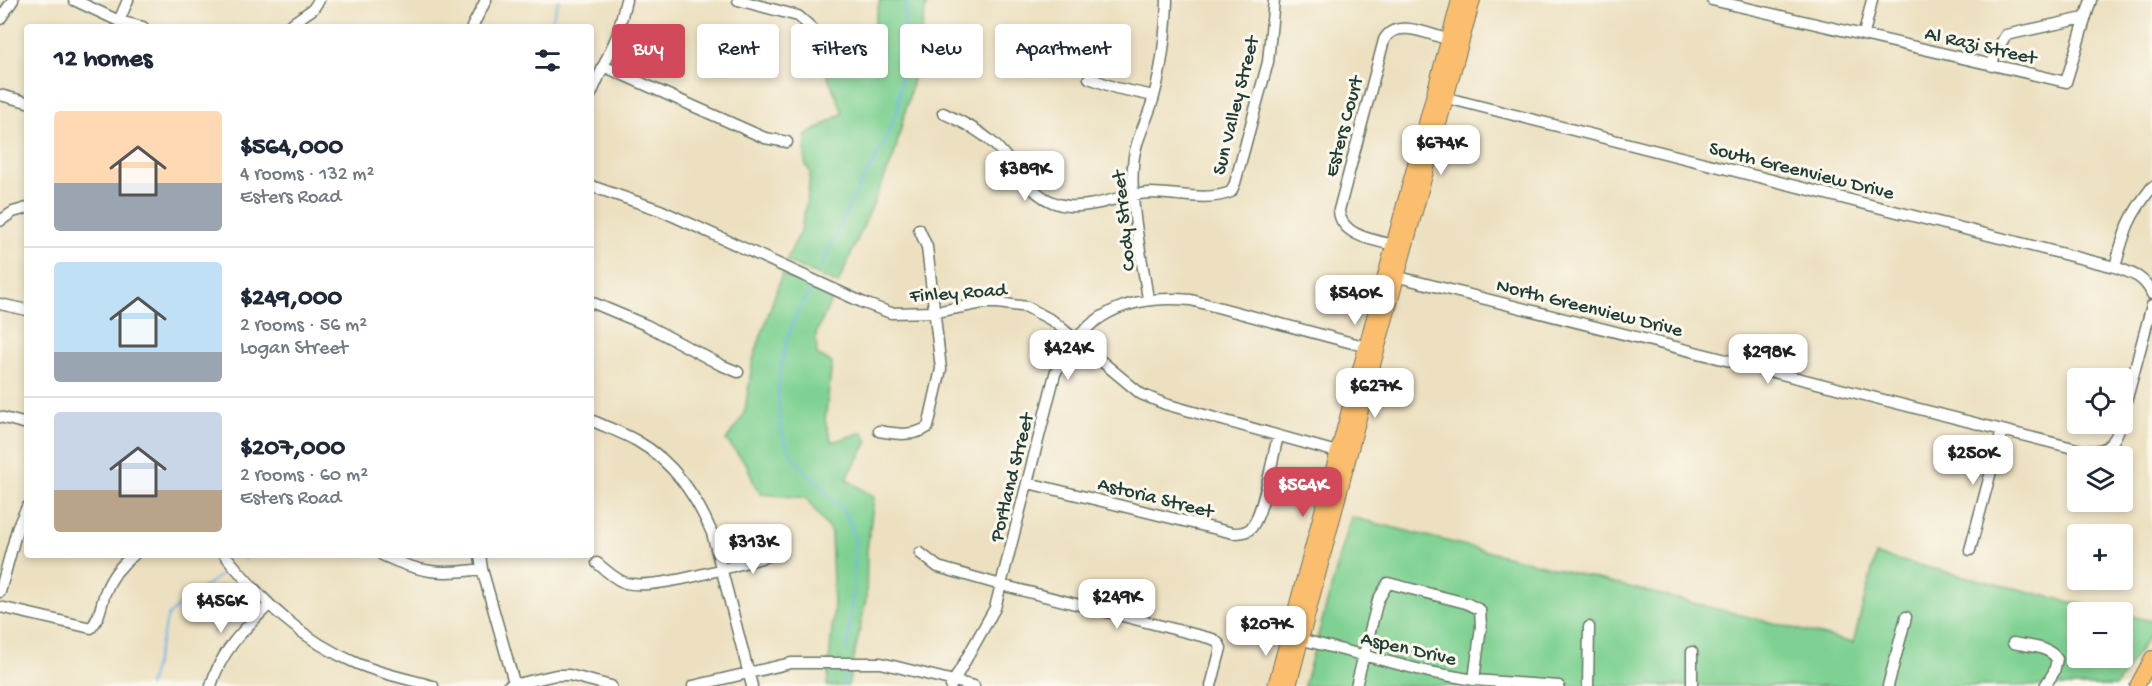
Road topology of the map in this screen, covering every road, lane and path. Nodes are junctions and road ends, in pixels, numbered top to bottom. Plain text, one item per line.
1 (13, 0) edge
2 (74, 0) edge
3 (128, 0) edge
4 (320, 0) edge
5 (486, 0) edge
6 (626, 0) edge
7 (738, 0) edge
8 (1167, 0) edge
9 (1274, 0) edge
10 (1459, 0) edge
11 (1473, 0) edge
12 (1712, 0) edge
13 (1872, 0) edge
14 (2091, 0) edge
15 (1749, 5) edge
16 (2084, 18) junction
17 (0, 19) edge
18 (119, 21) junction
19 (131, 24) edge
20 (290, 24) edge
21 (474, 24) edge
22 (807, 24) edge
23 (1864, 34) junction
24 (1447, 39) junction
25 (603, 66) junction
26 (1992, 66) junction
27 (1089, 78) dead end
28 (594, 87) edge
29 (0, 95) edge
30 (1154, 96) junction
31 (1439, 96) junction
32 (24, 101) edge
33 (944, 113) dead end
34 (787, 142) dead end
35 (594, 187) edge
36 (2152, 187) edge
37 (1133, 195) junction
38 (24, 209) edge
39 (2, 220) edge
40 (919, 229) dead end
41 (1399, 246) junction
42 (2115, 267) junction
43 (1391, 275) junction
44 (2152, 294) edge
45 (1148, 299) junction
46 (594, 303) edge
47 (0, 304) edge
48 (2152, 305) edge
49 (24, 309) edge
50 (936, 312) junction
51 (1076, 339) junction
52 (1371, 348) junction
53 (738, 372) dead end
54 (2133, 379) edge
55 (0, 417) edge
56 (594, 421) edge
57 (24, 423) edge
58 (2002, 430) junction
59 (879, 431) dead end
60 (2118, 434) edge
61 (1278, 436) junction
62 (1343, 453) junction
63 (1028, 483) junction
64 (24, 513) edge
65 (1970, 550) dead end
66 (778, 553) dead end
67 (920, 553) dead end
68 (131, 558) edge
69 (228, 558) edge
70 (388, 558) edge
71 (480, 558) edge
72 (597, 563) dead end
73 (482, 569) junction
74 (721, 569) junction
75 (1002, 585) junction
76 (0, 592) edge
77 (269, 605) junction
78 (0, 607) edge
79 (1906, 617) dead end
80 (1589, 627) dead end
81 (1295, 638) junction
82 (2013, 643) dead end
83 (1692, 652) dead end
84 (1364, 656) junction
85 (2152, 658) edge
86 (748, 673) junction
87 (1474, 680) junction
88 (952, 683) edge
89 (512, 685) edge
90 (211, 686) edge
91 (433, 686) edge
92 (611, 686) edge
93 (693, 686) edge
94 (752, 686) edge
95 (974, 686) edge
96 (1211, 686) edge
97 (1275, 686) edge
98 (1289, 686) edge
99 (1356, 686) edge
100 (1559, 686) edge
101 (1588, 686) edge
102 (1692, 686) edge
103 (1888, 686) edge
104 (2045, 686) edge
105 (2137, 686) edge

1 - 17 street
2 - 18 street
3 - 18 street
4 - 20 street
5 - 21 street
6 - 25 street
7 - 22 street
8 - 30 street, Cody Street
9 - 37 street, Sun Valley Street
10 - 24 main road
11 - 31 main road
12 - 15 street, Al Razi Street
13 - 23 street
14 - 16 street
15 - 23 street, Al Razi Street
16 - 26 street
16 - 26 street, Al Razi Street
18 - 19 street
23 - 26 street, Al Razi Street
24 - 31 main road
24 - 41 street, Esters Court
25 - 28 street
25 - 34 street
27 - 30 street
29 - 32 street
30 - 37 street, Cody Street
31 - 41 main road
31 - 42 street, South Greenview Drive
33 - 37 street
35 - 50 street, Finley Road
36 - 42 street
37 - 45 street, Cody Street
38 - 39 street
40 - 50 street
41 - 43 main road
42 - 44 street, South Greenview Drive
43 - 52 main road
43 - 58 street, North Greenview Drive
45 - 51 street, Portland Street
45 - 52 street, Portland Street
46 - 53 street
47 - 49 street
48 - 54 street
50 - 51 street, Finley Road
50 - 59 street
51 - 61 street, Finley Road
51 - 63 street, Portland Street
52 - 62 main road
55 - 57 street
56 - 74 street
58 - 60 street, North Greenview Drive
58 - 65 street
61 - 62 street, Finley Road
61 - 63 street, Astoria Street
62 - 81 main road
63 - 75 street, Portland Street
64 - 76 street
66 - 74 street
67 - 75 street
68 - 78 street
69 - 77 street
70 - 73 street
71 - 73 street
72 - 74 street
73 - 89 street
74 - 86 street
75 - 88 street, Portland Street
75 - 96 street
77 - 90 street
77 - 91 street
79 - 103 street
80 - 101 street
81 - 84 street, Aspen Drive
81 - 97 main road
81 - 98 main road
82 - 104 street
83 - 102 street
84 - 87 street, Aspen Drive
84 - 87 street
84 - 99 street
85 - 105 main road
86 - 88 street
86 - 93 street
86 - 94 street
87 - 100 street, Aspen Drive
88 - 95 street
89 - 92 street

